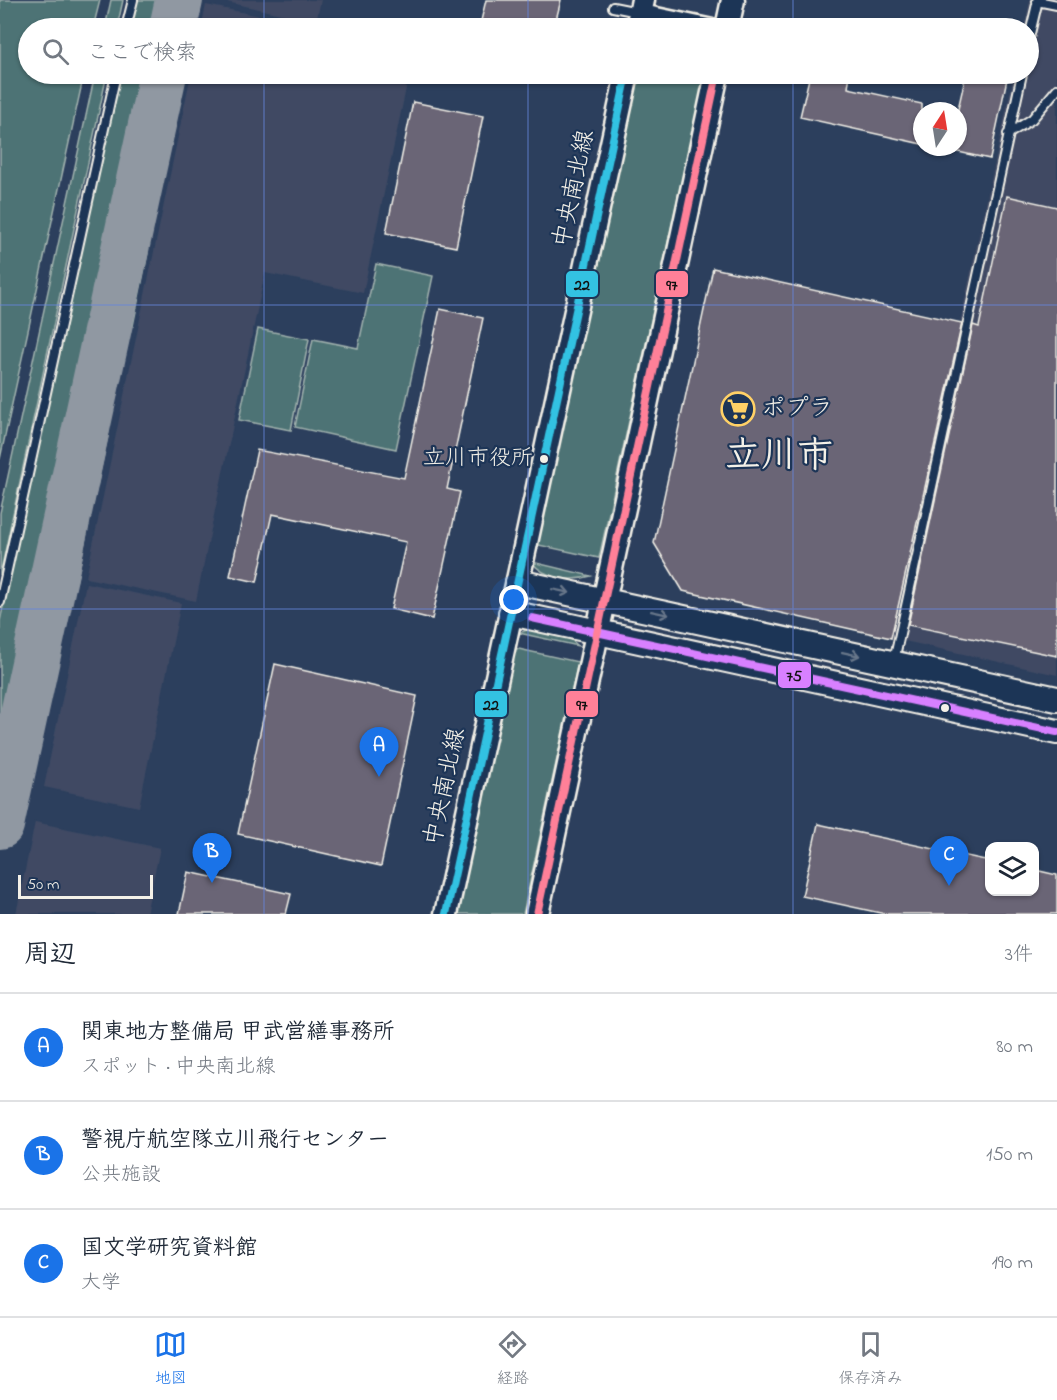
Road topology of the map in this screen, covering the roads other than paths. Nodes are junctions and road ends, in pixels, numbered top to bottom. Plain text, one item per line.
1 (133, 0) edge
2 (733, 0) edge
3 (1037, 0) edge
4 (1057, 5) edge
5 (613, 7) dead end
6 (640, 14) edge
7 (128, 18) edge
8 (661, 18) edge
9 (729, 18) edge
10 (1034, 18) edge
11 (114, 84) edge
12 (625, 84) edge
13 (715, 84) edge
14 (1020, 84) edge
15 (1057, 89) edge
16 (1008, 134) junction
17 (518, 582) junction
18 (603, 600) junction
19 (0, 602) edge
20 (512, 613) junction
21 (597, 632) junction
22 (894, 664) junction
23 (1057, 699) edge
24 (1057, 732) edge
25 (446, 914) edge
26 (537, 914) edge

1 - 7 lane
2 - 9 main road
3 - 4 lane
3 - 10 lane
5 - 6 lane
6 - 8 street
11 - 19 lane
12 - 17 main road, 中央南北線
13 - 18 main road
14 - 16 lane
15 - 16 lane
16 - 22 lane
17 -> 18 main road
17 - 20 main road, 中央南北線
18 - 21 main road
18 -> 22 main road
20 - 21 main road
20 - 25 main road, 中央南北線
21 - 24 main road
21 - 26 main road
22 - 23 main road

